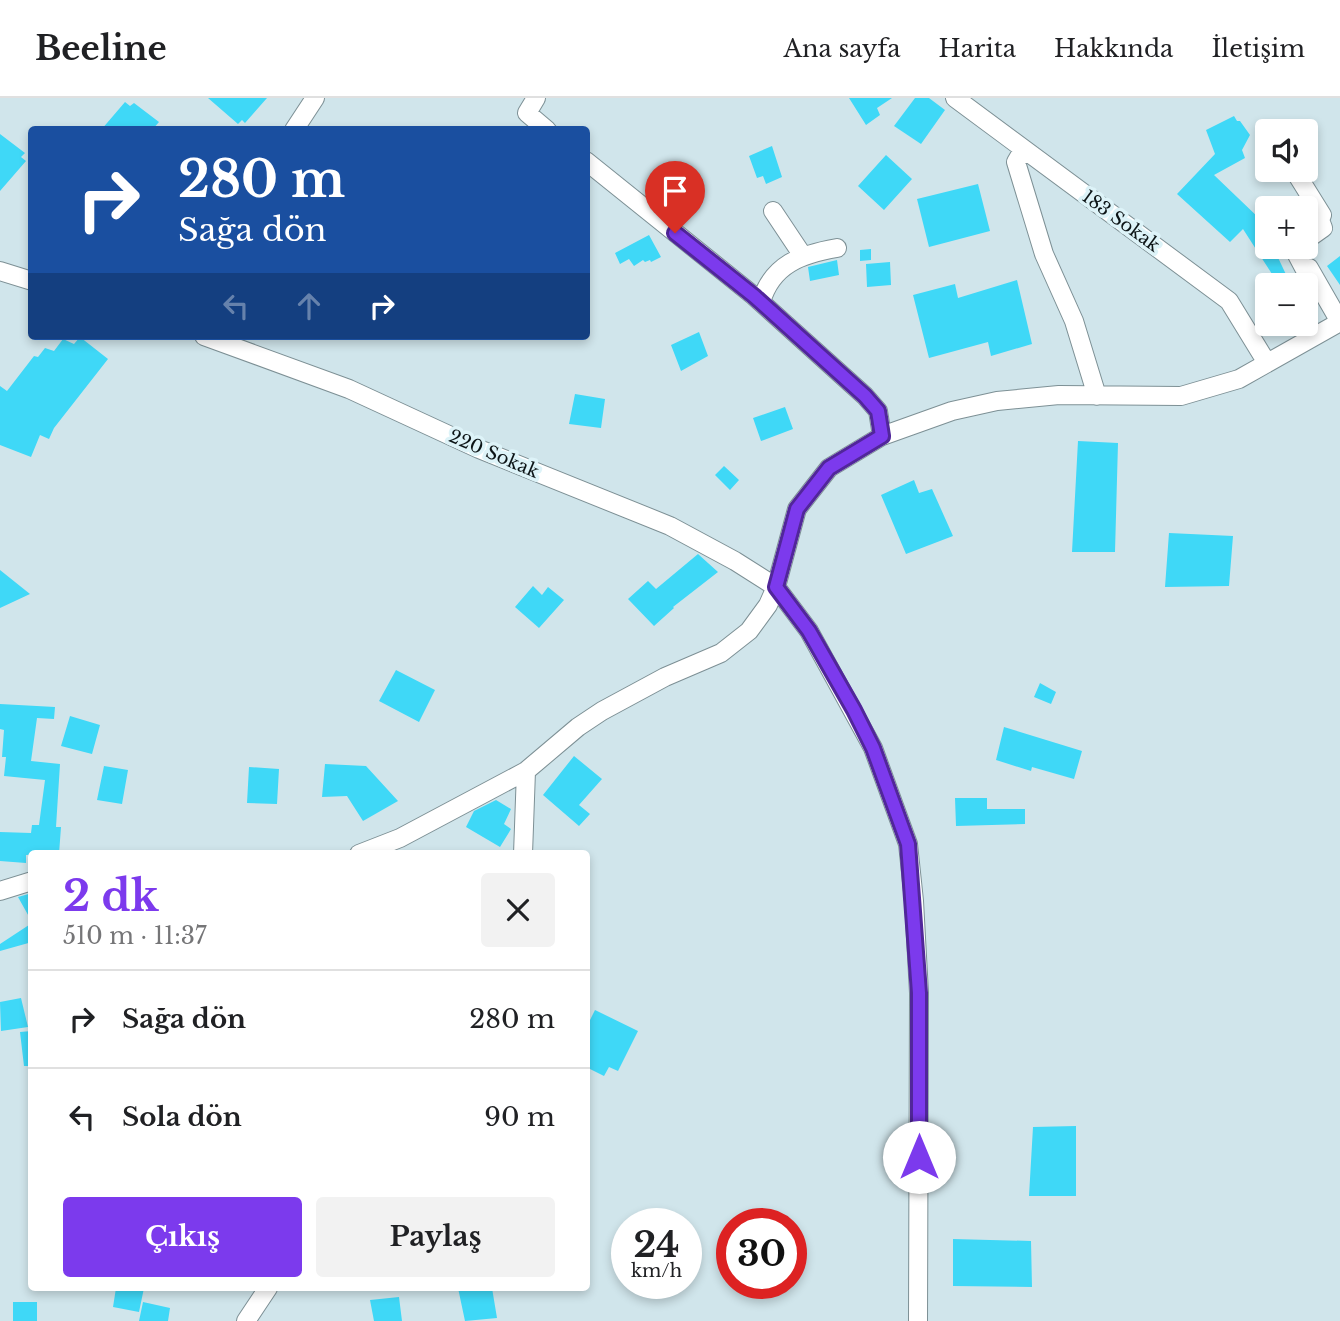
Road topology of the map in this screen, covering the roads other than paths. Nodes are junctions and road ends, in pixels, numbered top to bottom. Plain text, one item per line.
1 (314, 98) edge
2 (955, 98) edge
3 (531, 106) edge
4 (296, 126) edge
5 (544, 126) edge
6 (1023, 150) junction
7 (590, 164) edge
8 (1318, 209) edge
9 (773, 211) dead end
10 (1318, 231) edge
11 (837, 248) dead end
12 (803, 256) junction
13 (1301, 259) edge
14 (0, 271) edge
15 (28, 280) edge
16 (761, 302) junction
17 (1340, 322) edge
18 (215, 340) edge
19 (1267, 363) junction
20 (1097, 396) junction
21 (882, 436) junction
22 (776, 587) junction
23 (526, 771) junction
24 (369, 850) edge
25 (523, 850) edge
26 (28, 882) edge
27 (0, 891) edge
28 (266, 1291) edge
29 (246, 1321) edge
30 (918, 1321) edge

1 - 4 street
2 - 6 street, 183 Sokak
3 - 5 street
6 - 19 street, 183 Sokak
6 - 20 street
7 - 16 street
8 - 10 street
9 - 12 street
11 - 12 street
12 - 16 street
13 - 17 street
14 - 15 street
16 - 21 street
17 - 19 street
18 - 22 street, 220 Sokak
19 - 20 street
20 - 21 street
21 - 22 street
22 - 23 street
22 - 30 street
23 - 24 street
23 - 25 street
26 - 27 street
28 - 29 street

